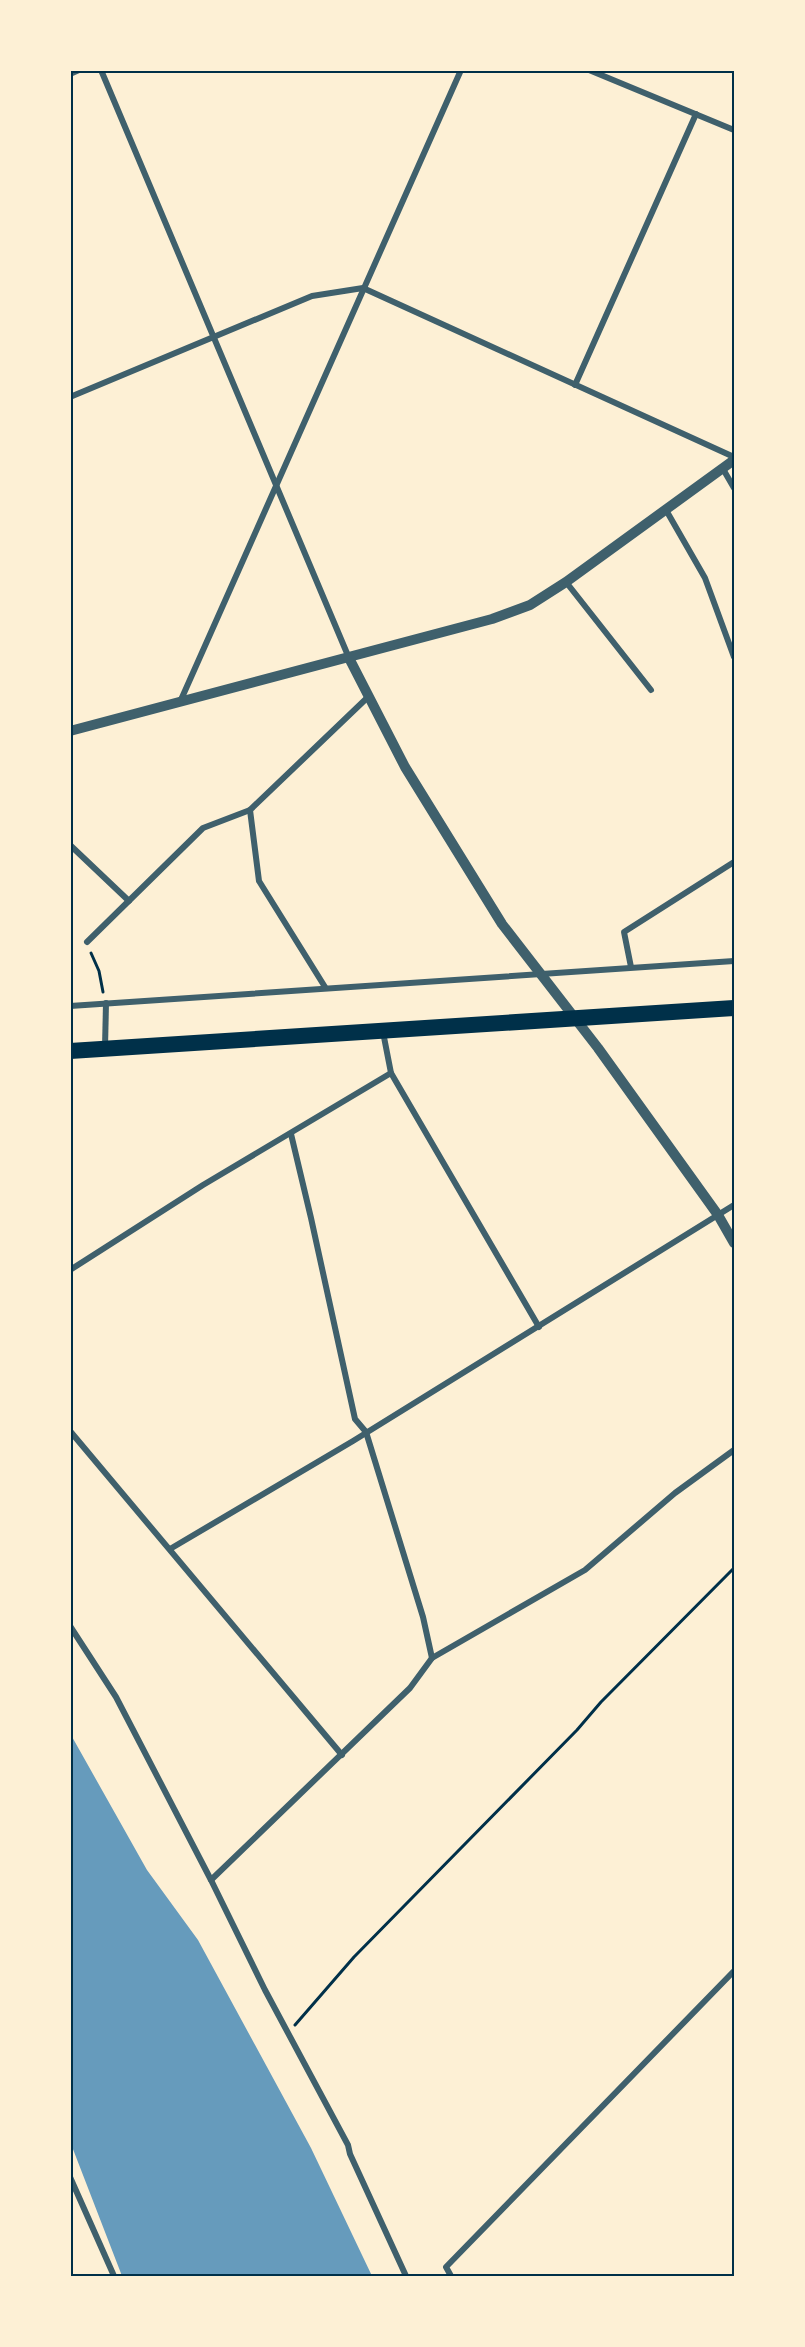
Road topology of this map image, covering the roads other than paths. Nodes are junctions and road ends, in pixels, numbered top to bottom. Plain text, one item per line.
1 (78, 70) edge
2 (101, 70) edge
3 (461, 70) edge
4 (589, 70) edge
5 (70, 74) edge
6 (696, 114) junction
7 (735, 130) edge
8 (363, 288) junction
9 (213, 336) junction
10 (575, 385) junction
11 (70, 397) edge
12 (735, 459) edge
13 (723, 469) junction
14 (278, 486) junction
15 (735, 488) edge
16 (666, 510) junction
17 (566, 582) junction
18 (735, 657) edge
19 (350, 658) junction
20 (651, 690) dead end
21 (368, 697) junction
22 (180, 702) junction
23 (70, 731) edge
24 (250, 810) junction
25 (70, 845) edge
26 (735, 862) edge
27 (129, 901) junction
28 (87, 942) road end
29 (735, 961) edge
30 (631, 967) junction
31 (543, 975) junction
32 (325, 987) junction
33 (106, 1003) junction
34 (70, 1006) edge
35 (735, 1008) edge
36 (576, 1018) junction
37 (382, 1030) junction
38 (105, 1049) junction
39 (70, 1051) edge
40 (391, 1073) junction
41 (291, 1134) junction
42 (735, 1205) edge
43 (718, 1215) junction
44 (735, 1243) edge
45 (70, 1270) edge
46 (539, 1327) junction
47 (70, 1431) edge
48 (366, 1432) junction
49 (735, 1450) edge
50 (170, 1549) junction
51 (70, 1626) edge
52 (432, 1659) junction
53 (342, 1755) junction
54 (211, 1880) junction
55 (735, 1971) edge
56 (70, 2176) edge
57 (114, 2277) edge
58 (406, 2277) edge
59 (451, 2277) edge

1 - 5 street
2 - 9 street
3 - 8 street
4 - 6 street
6 - 7 street
6 - 10 street
8 - 9 street
8 - 10 street
8 - 14 street
9 - 11 street
9 - 14 street
10 - 12 street
12 - 13 street
13 - 15 street
13 - 16 street
14 - 19 street
14 - 22 street
16 - 17 street
16 - 18 street
17 - 19 street
17 - 20 street
19 - 21 street
19 - 22 street
21 - 24 street
21 - 31 street
22 - 23 street
24 - 27 street
24 - 32 street
25 - 27 street
26 - 30 street
27 - 28 street
29 - 30 street
30 - 31 street
31 - 32 street
31 - 36 street
32 - 33 street
33 - 34 street
33 - 38 street
35 - 36 highway
36 - 37 highway
36 - 43 street
37 - 38 highway
37 - 40 street
38 - 39 highway
40 - 41 street
40 - 46 street
41 - 45 street
41 - 48 street
42 - 43 street
43 - 44 street
43 - 46 street
46 - 48 street
47 - 50 street
48 - 50 street
48 - 52 street
49 - 52 street
50 - 53 street
51 - 54 street
52 - 53 street
53 - 54 street
54 - 58 street
55 - 59 street
56 - 57 street

